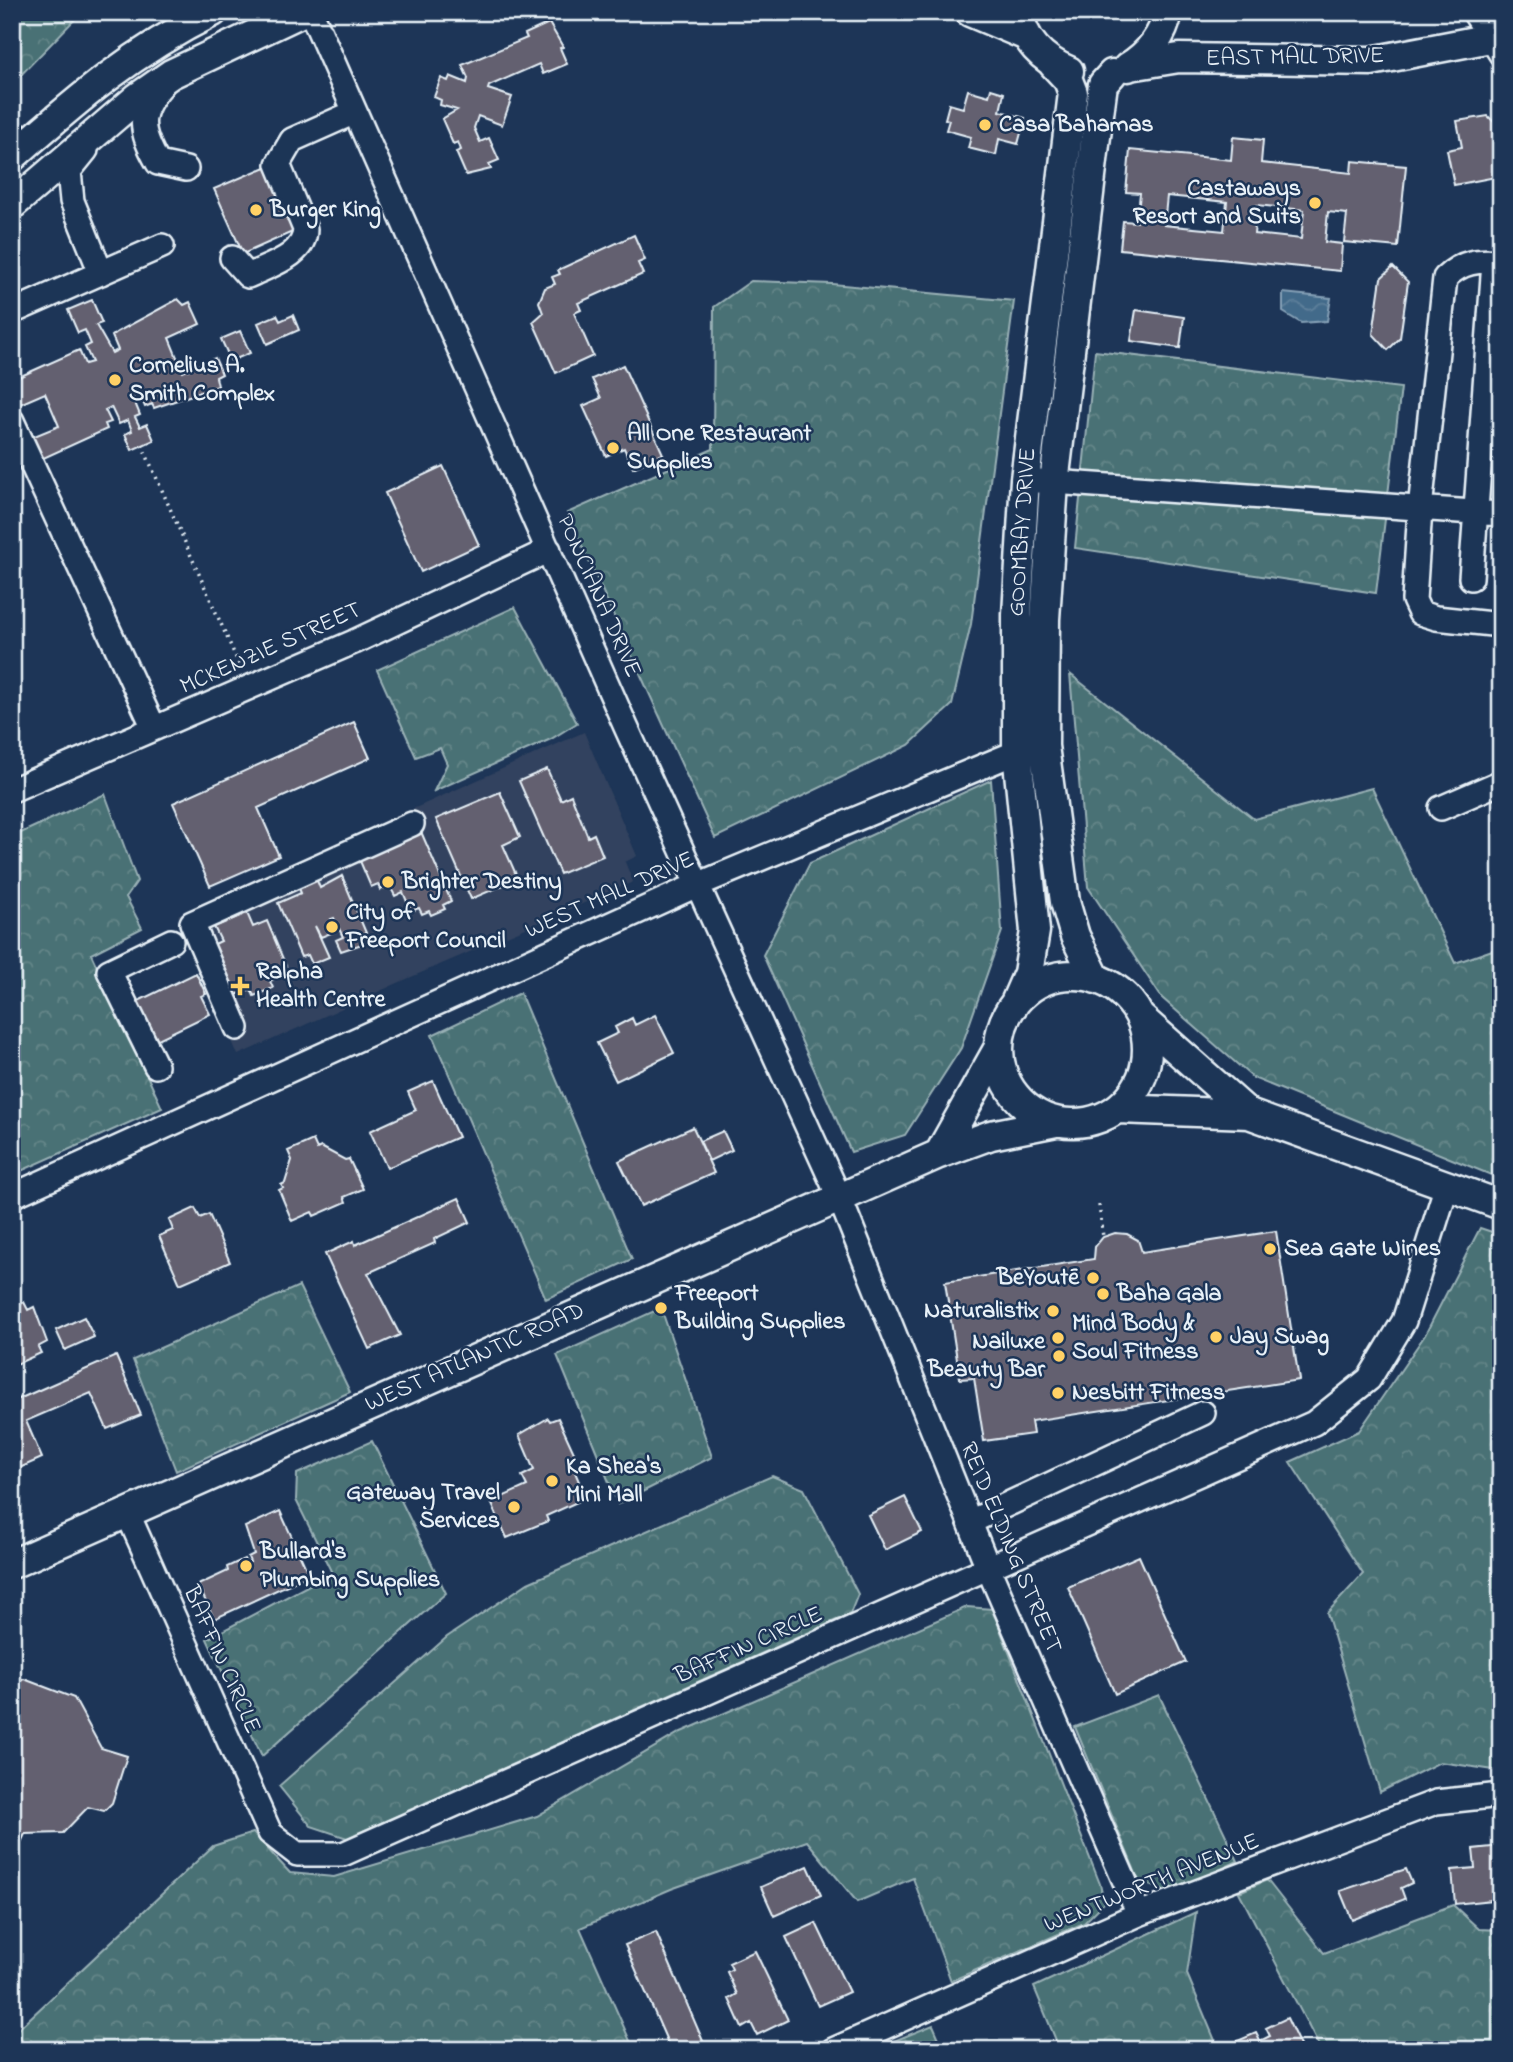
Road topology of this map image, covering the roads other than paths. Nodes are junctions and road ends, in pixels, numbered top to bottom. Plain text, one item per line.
1 (213, 12) edge
2 (302, 12) edge
3 (311, 12) edge
4 (970, 12) edge
5 (1168, 12) edge
6 (1474, 12) edge
7 (1023, 24) edge
8 (1497, 43) edge
9 (1053, 64) junction
10 (1121, 70) junction
11 (171, 74) junction
12 (355, 112) junction
13 (108, 123) junction
14 (12, 157) edge
15 (186, 169) dead end
16 (12, 205) edge
17 (162, 246) dead end
18 (232, 258) dead end
19 (1497, 262) edge
20 (101, 273) junction
21 (1045, 299) junction
22 (1076, 304) junction
23 (12, 312) edge
24 (1493, 385) edge
25 (12, 421) edge
26 (1025, 479) junction
27 (1054, 483) junction
28 (1420, 509) junction
29 (1477, 513) junction
30 (1501, 514) edge
31 (549, 550) junction
32 (1471, 578) dead end
33 (1501, 625) edge
34 (154, 728) junction
35 (1044, 746) junction
36 (1017, 752) junction
37 (1501, 782) edge
38 (12, 790) edge
39 (1441, 808) dead end
40 (412, 824) dead end
41 (697, 885) junction
42 (172, 941) dead end
43 (1096, 979) junction
44 (1014, 1005) junction
45 (1140, 1017) junction
46 (237, 1028) dead end
47 (999, 1046) junction
48 (156, 1066) dead end
49 (1118, 1109) junction
50 (1248, 1114) junction
51 (1056, 1122) junction
52 (939, 1154) junction
53 (1447, 1185) junction
54 (12, 1196) edge
55 (840, 1199) junction
56 (1501, 1205) edge
57 (1203, 1413) dead end
58 (127, 1512) junction
59 (970, 1522) junction
60 (12, 1564) edge
61 (989, 1570) junction
62 (1501, 1795) edge
63 (1139, 1914) junction
64 (833, 2050) edge

1 - 14 main road
2 - 11 main road
3 - 12 street, PONCIANA DRIVE
4 - 7 main road
5 - 10 main road
6 - 8 street
7 - 9 main road, GOOMBAY DRIVE
8 - 10 main road, EAST MALL DRIVE
9 - 10 main road, EAST MALL DRIVE
9 - 21 main road, GOOMBAY DRIVE
10 - 22 main road, GOOMBAY DRIVE
11 - 13 main road
11 - 15 street
12 - 18 street
12 - 31 street, PONCIANA DRIVE
13 - 16 main road
13 - 20 street
17 - 20 street
19 - 24 street
19 - 28 street
20 - 23 street
21 - 22 main road
21 - 26 main road, GOOMBAY DRIVE
22 - 27 main road, GOOMBAY DRIVE
24 - 29 street
25 - 34 street
26 - 27 street
26 - 36 main road, GOOMBAY DRIVE
27 - 28 street
27 - 35 main road, GOOMBAY DRIVE
28 - 29 street
28 - 33 street
29 - 30 street
29 - 32 street
31 - 34 street, MCKENZIE STREET
31 - 41 street, PONCIANA DRIVE
34 - 38 street, MCKENZIE STREET
35 - 36 street, WEST MALL DRIVE
35 - 43 main road, GOOMBAY DRIVE
36 - 41 street, WEST MALL DRIVE
36 - 44 main road, GOOMBAY DRIVE
37 - 39 street
40 - 46 street
41 - 54 street, WEST MALL DRIVE
41 - 55 street, PONCIANA DRIVE
42 - 48 street
43 - 44 main road
43 - 45 main road
44 - 47 main road
45 - 49 main road
45 - 50 main road
47 - 51 main road
47 - 52 main road
49 - 50 main road
49 - 51 main road
50 - 53 main road
51 - 52 main road, WEST ATLANTIC ROAD
52 - 55 main road, WEST ATLANTIC ROAD
53 - 56 main road
53 - 61 street, BAFFIN CIRCLE
55 - 58 main road, WEST ATLANTIC ROAD
55 - 59 street, REID ELDING STREET
57 - 59 street
58 - 60 main road, WEST ATLANTIC ROAD
58 - 61 street, BAFFIN CIRCLE
59 - 61 street, REID ELDING STREET
61 - 63 street, REID ELDING STREET
62 - 63 street, WENTWORTH AVENUE
63 - 64 street, WENTWORTH AVENUE

